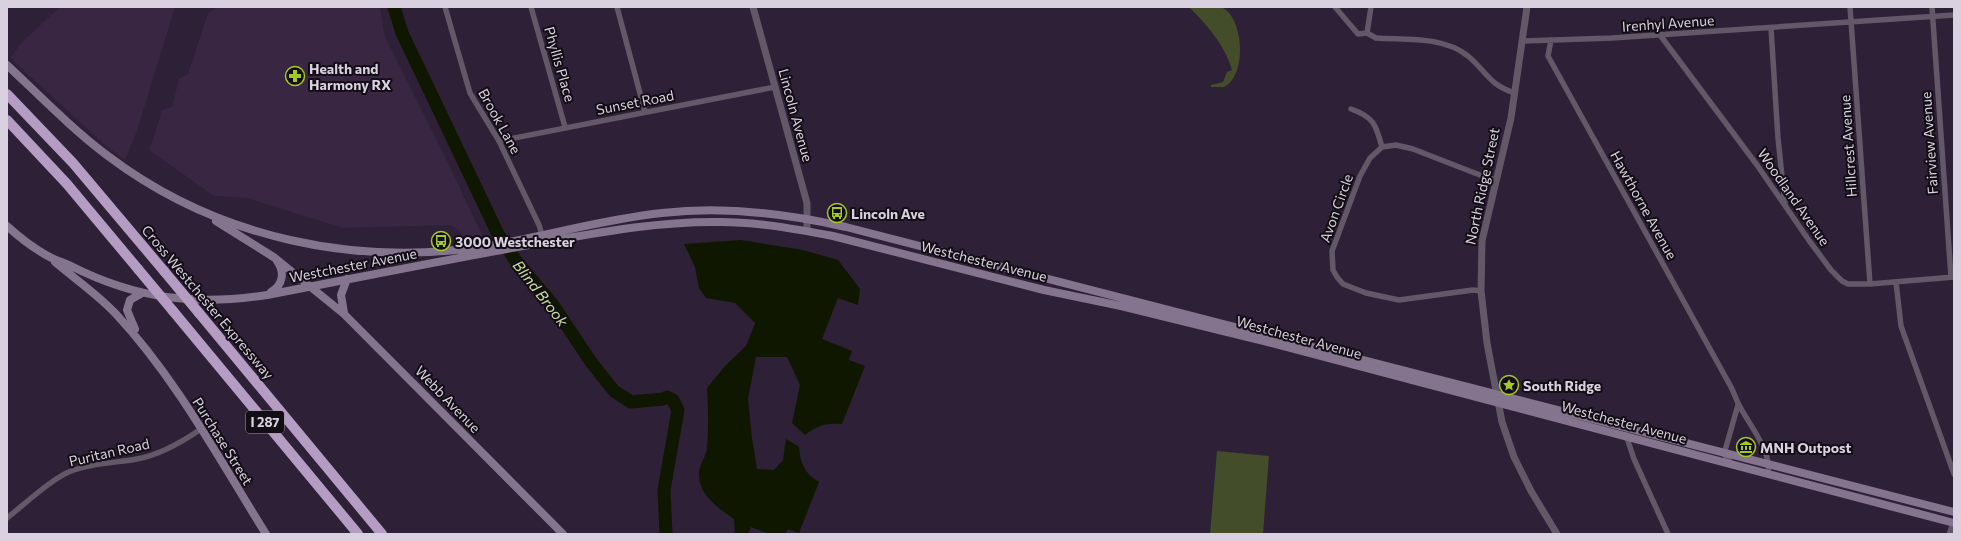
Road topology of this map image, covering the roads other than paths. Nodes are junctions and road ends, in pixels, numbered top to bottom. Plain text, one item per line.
1 (445, 7) edge
2 (531, 7) edge
3 (617, 7) edge
4 (753, 7) edge
5 (1335, 7) edge
6 (1371, 7) edge
7 (1527, 7) edge
8 (1850, 7) edge
9 (1932, 7) edge
10 (1954, 15) edge
11 (1933, 16) junction
12 (1851, 22) junction
13 (1771, 28) junction
14 (1367, 33) junction
15 (1660, 35) junction
16 (1551, 40) junction
17 (1522, 41) junction
18 (7, 65) edge
19 (775, 87) junction
20 (1515, 93) junction
21 (7, 94) edge
22 (1351, 109) dead end
23 (645, 112) junction
24 (7, 120) edge
25 (565, 127) junction
26 (499, 141) junction
27 (1382, 147) junction
28 (1496, 180) junction
29 (1786, 207) junction
30 (195, 208) junction
31 (807, 218) junction
32 (7, 226) edge
33 (807, 231) junction
34 (543, 239) junction
35 (492, 248) junction
36 (47, 256) junction
37 (275, 258) junction
38 (1952, 277) edge
39 (347, 279) junction
40 (1896, 282) junction
41 (1870, 284) junction
42 (311, 286) junction
43 (1481, 291) junction
44 (142, 293) junction
45 (267, 295) junction
46 (344, 314) junction
47 (158, 363) junction
48 (1498, 399) junction
49 (1738, 405) junction
50 (201, 429) junction
51 (1625, 432) junction
52 (1724, 454) junction
53 (1731, 463) junction
54 (1769, 469) junction
55 (1954, 474) edge
56 (1954, 512) edge
57 (7, 518) edge
58 (1954, 523) edge
59 (266, 534) edge
60 (358, 534) edge
61 (382, 534) edge
62 (563, 534) edge
63 (1557, 534) edge
64 (1668, 534) edge
65 (1950, 534) edge

1 - 26 street, Brook Lane
2 - 25 street, Phyllis Place
3 - 23 street
4 - 19 street, Lincoln Avenue
5 - 14 street
6 - 14 street
7 - 17 street, North Ridge Street
8 - 12 street, Hillcrest Avenue
9 - 11 street, Fairview Avenue
10 - 11 street, Irenhyl Avenue
11 - 12 street, Irenhyl Avenue
11 - 38 street, Fairview Avenue
12 - 13 street, Irenhyl Avenue
12 - 41 street, Hillcrest Avenue
13 - 15 street, Irenhyl Avenue
13 - 29 street
14 - 20 street
15 - 16 street, Irenhyl Avenue
15 - 29 street, Woodland Avenue
16 - 17 street
16 - 49 street, Hawthorne Avenue
17 - 20 street, North Ridge Street
18 - 30 main road
19 - 23 street, Sunset Road
19 - 31 street, Lincoln Avenue
20 - 28 street, North Ridge Street
21 - 61 highway, Cross Westchester Expressway / I 287, bridge
22 - 27 street
23 - 25 street, Sunset Road
24 - 60 highway, I 287, bridge
25 - 26 street, Sunset Road
26 - 34 street, Brook Lane
27 - 28 street
27 - 43 street, Avon Circle
28 - 43 street, North Ridge Street
29 - 41 street, Woodland Avenue
30 - 35 main road, Westchester Avenue
30 - 37 main road, Webb Avenue
31 - 33 street, Lincoln Avenue
31 - 34 main road, Westchester Avenue
31 - 48 main road, Westchester Avenue
32 - 36 main road, Westchester Avenue
33 - 34 main road, Westchester Avenue
33 - 48 main road, Westchester Avenue
34 - 35 main road, Westchester Avenue
35 - 39 main road, Westchester Avenue
36 - 44 main road, Westchester Avenue
36 - 47 main road
37 - 42 main road, Webb Avenue
37 - 45 main road
38 - 40 street, Woodland Avenue
39 - 42 main road, Westchester Avenue
39 - 46 main road
40 - 41 street, Woodland Avenue
40 - 55 street
42 - 45 main road, Westchester Avenue
42 - 46 main road, Webb Avenue
43 - 48 street, North Ridge Street
44 - 45 main road, Westchester Avenue
44 - 47 main road
46 - 62 main road, Webb Avenue
47 - 50 main road, Purchase Street
48 - 51 main road, Westchester Avenue
48 - 63 street, North Ridge Street
49 - 52 street
49 - 54 street, Hawthorne Avenue
50 - 57 street, Puritan Road
50 - 59 main road, Purchase Street
51 - 52 main road, Westchester Avenue
51 - 53 main road, Westchester Avenue
51 - 64 street
52 - 53 street
52 - 54 main road, Westchester Avenue
53 - 54 main road, Westchester Avenue
54 - 56 main road, Westchester Avenue
54 - 58 main road, Westchester Avenue
58 - 65 street

